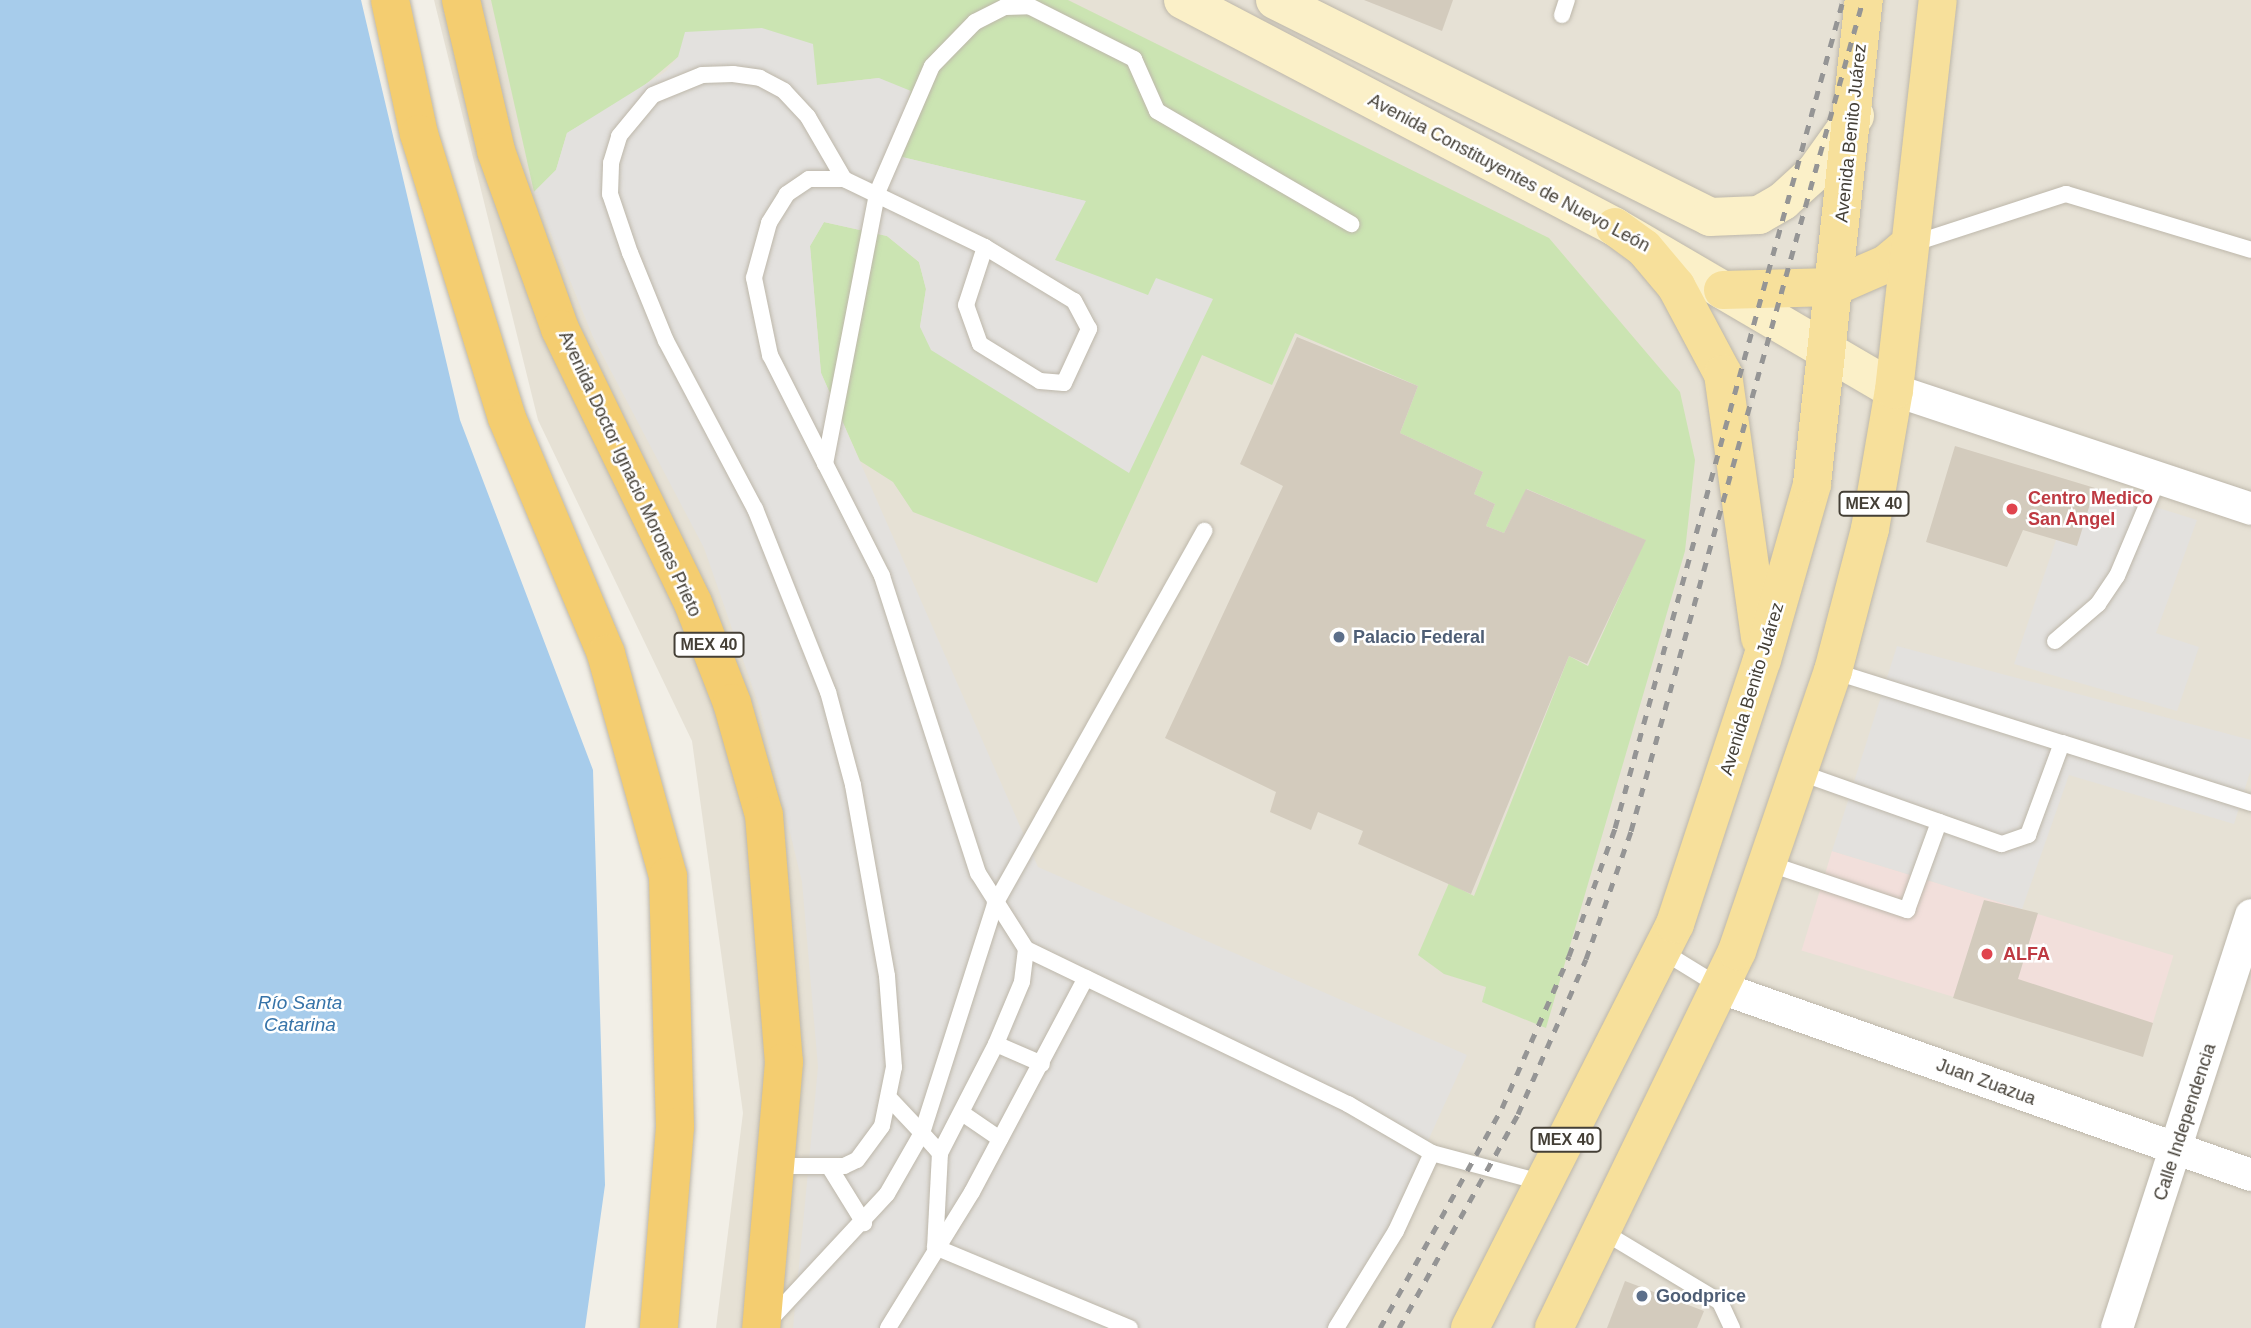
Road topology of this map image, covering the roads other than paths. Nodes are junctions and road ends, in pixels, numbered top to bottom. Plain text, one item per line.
1 (390, 0) edge
2 (461, 0) edge
3 (1183, 0) edge
4 (1275, 0) edge
5 (1864, 0) edge
6 (1938, 0) edge
7 (1855, 116) junction
8 (844, 178) junction
9 (877, 193) junction
10 (1351, 224) dead end
11 (1615, 227) junction
12 (1909, 245) junction
13 (985, 247) junction
14 (2251, 250) edge
15 (1833, 287) junction
16 (1723, 290) junction
17 (1829, 356) junction
18 (1894, 390) junction
19 (825, 464) junction
20 (2158, 479) junction
21 (2251, 509) edge
22 (1204, 531) dead end
23 (2055, 642) dead end
24 (1762, 660) junction
25 (1833, 671) junction
26 (2062, 743) junction
27 (1801, 773) junction
28 (2251, 803) edge
29 (1939, 822) junction
30 (1770, 864) junction
31 (995, 904) junction
32 (2251, 915) edge
33 (1026, 949) junction
34 (1662, 951) junction
35 (1086, 978) junction
36 (1721, 988) junction
37 (996, 1044) junction
38 (1042, 1063) junction
39 (891, 1100) junction
40 (962, 1113) junction
41 (922, 1133) junction
42 (1000, 1139) junction
43 (2176, 1150) junction
44 (940, 1153) junction
45 (1432, 1153) junction
46 (776, 1166) junction
47 (830, 1168) junction
48 (2251, 1175) edge
49 (1544, 1183) junction
50 (864, 1223) junction
51 (1602, 1231) junction
52 (936, 1247) junction
53 (894, 1326) edge
54 (659, 1328) edge
55 (762, 1328) edge
56 (1130, 1328) edge
57 (1335, 1328) edge
58 (1470, 1328) edge
59 (1554, 1328) edge
60 (1732, 1328) edge
61 (2117, 1328) edge

1 - 54 highway
2 - 46 highway, Avenida Doctor Ignacio Morones Prieto / MEX 40
3 - 11 main road, Avenida Constituyentes de Nuevo León
4 - 7 main road
5 - 7 main road, Avenida Benito Juárez / MEX 40
6 - 12 main road, MEX 40
7 - 15 main road, Avenida Benito Juárez / MEX 40
8 - 9 lane
8 - 19 lane
8 - 39 lane
9 - 10 lane
9 - 13 lane
9 - 19 lane
11 - 16 main road, Avenida Constituyentes de Nuevo León
11 - 24 main road
12 - 14 lane
12 - 15 main road
12 - 18 main road, MEX 40
13 - 13 lane
15 - 16 main road
15 - 17 main road, Avenida Benito Juárez / MEX 40
16 - 17 main road, Avenida Constituyentes de Nuevo León
17 - 18 main road, Avenida Constituyentes de Nuevo León
17 - 24 main road, Avenida Benito Juárez / MEX 40
18 - 20 street
18 - 25 main road, MEX 40
19 - 31 lane
20 - 21 street
20 - 23 lane
22 - 31 lane
24 - 34 main road, Avenida Benito Juárez / MEX 40
25 - 26 lane
25 - 27 main road, MEX 40
26 - 28 lane
26 - 29 lane
27 - 29 lane
27 - 30 main road, MEX 40
29 - 30 lane
30 - 36 main road, MEX 40
31 - 33 lane
31 - 41 lane
32 - 43 street, Calle Independencia
33 - 35 lane
33 - 37 lane
34 - 36 lane
34 - 49 main road, Avenida Benito Juárez / MEX 40
35 - 38 lane
35 - 45 lane
36 - 43 street, Juan Zuazua
36 - 51 main road, MEX 40
37 - 38 lane
37 - 40 lane
38 - 42 lane
39 - 41 lane
39 - 47 lane
40 - 42 lane
40 - 44 lane
41 - 44 lane
41 - 50 lane
42 - 52 lane
43 - 48 street, Juan Zuazua
43 - 61 street, Calle Independencia
44 - 52 lane
45 - 49 lane
45 - 57 lane
46 - 47 lane
46 - 55 highway, Avenida Doctor Ignacio Morones Prieto / MEX 40
47 - 50 lane
49 - 58 main road, Avenida Benito Juárez / MEX 40
50 - 55 lane
51 - 59 main road, MEX 40
51 - 60 lane
52 - 53 lane
52 - 56 lane

